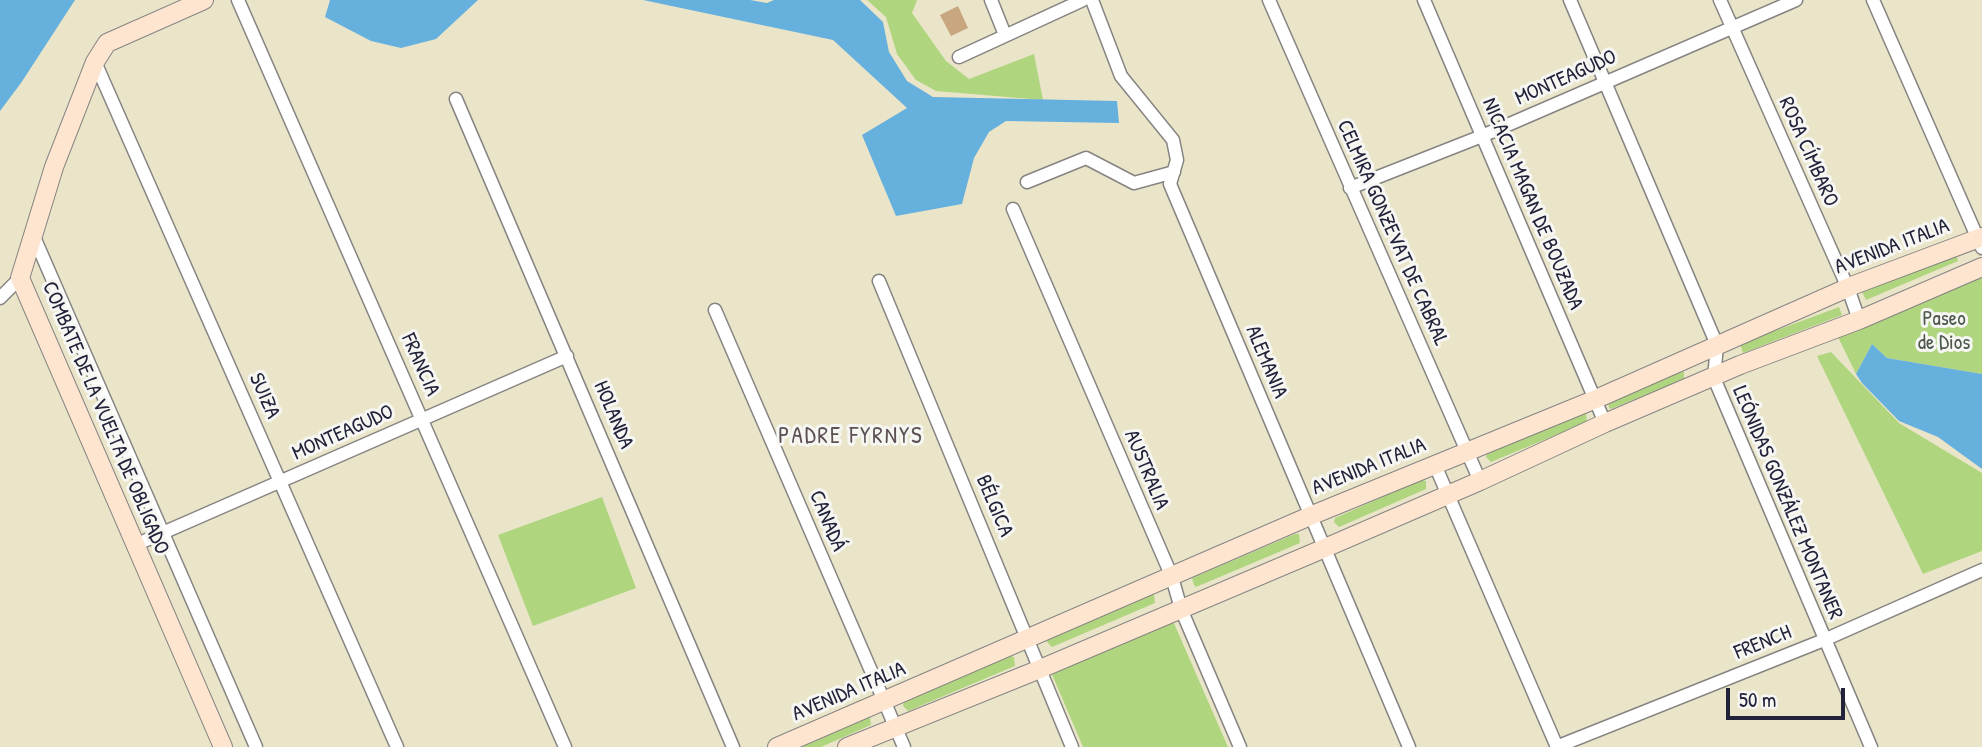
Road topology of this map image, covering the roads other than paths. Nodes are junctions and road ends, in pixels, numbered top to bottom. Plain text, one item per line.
1 (204, 0) edge
2 (238, 0) edge
3 (991, 0) edge
4 (1083, 0) edge
5 (1092, 0) edge
6 (1269, 0) edge
7 (1424, 0) edge
8 (1570, 0) edge
9 (1720, 0) edge
10 (1796, 0) edge
11 (1873, 0) edge
12 (1732, 27) junction
13 (1005, 34) junction
14 (959, 57) dead end
15 (95, 62) junction
16 (1604, 82) junction
17 (456, 99) dead end
18 (1482, 136) junction
19 (1174, 172) junction
20 (1027, 182) dead end
21 (1350, 188) junction
22 (1013, 209) dead end
23 (34, 237) junction
24 (1981, 241) edge
25 (1982, 267) edge
26 (20, 278) junction
27 (879, 281) dead end
28 (1848, 288) junction
29 (0, 298) edge
30 (715, 310) dead end
31 (1859, 320) junction
32 (1717, 345) junction
33 (567, 356) junction
34 (1714, 377) junction
35 (1595, 398) junction
36 (423, 419) junction
37 (1605, 422) junction
38 (1468, 451) junction
39 (1435, 466) junction
40 (1480, 481) junction
41 (281, 482) junction
42 (1446, 495) junction
43 (1310, 516) junction
44 (162, 533) junction
45 (135, 545) junction
46 (1325, 548) junction
47 (1982, 570) edge
48 (1172, 577) junction
49 (1181, 609) junction
50 (1028, 639) junction
51 (1824, 640) junction
52 (1040, 669) junction
53 (884, 702) junction
54 (895, 727) junction
55 (223, 747) edge
56 (256, 747) edge
57 (397, 747) edge
58 (565, 747) edge
59 (733, 747) edge
60 (777, 747) edge
61 (847, 747) edge
62 (904, 747) edge
63 (1072, 747) edge
64 (1240, 747) edge
65 (1409, 747) edge
66 (1557, 747) edge
67 (1871, 747) edge

1 - 15 main road
2 - 36 street, FRANCIA
3 - 13 street
4 - 13 street
5 - 19 street, ALEMANIA
6 - 21 street, CELMIRA GONZEVAT DE CABRAL
7 - 18 street, NICACIA MAGAN DE BOUZADA
8 - 16 street, LEÓNIDAS GONZÁLEZ MONTANER
9 - 12 street, ROSA CÍMBARO
10 - 12 street, MONTEAGUDO
11 - 24 street
12 - 16 street, MONTEAGUDO
12 - 28 street, ROSA CÍMBARO
13 - 14 street
15 - 23 main road, COMBATE DE LA VUELTA DE OBLIGADO
15 - 41 street, SUIZA
16 - 18 street, MONTEAGUDO
16 - 32 street, LEÓNIDAS GONZÁLEZ MONTANER
17 - 33 street, HOLANDA
18 - 21 street, MONTEAGUDO
18 - 35 street, NICACIA MAGAN DE BOUZADA
19 - 20 street
19 - 43 street, ALEMANIA
21 - 38 street, CELMIRA GONZEVAT DE CABRAL
22 - 48 street, AUSTRALIA
23 - 26 main road, COMBATE DE LA VUELTA DE OBLIGADO
23 - 44 street
24 - 28 main road, AVENIDA ITALIA
25 - 31 main road
26 - 29 street
26 - 45 main road, COMBATE DE LA VUELTA DE OBLIGADO
27 - 50 street, BÉLGICA
28 - 31 street, ROSA CÍMBARO
28 - 32 main road, AVENIDA ITALIA
30 - 53 street, CANADÁ
31 - 34 main road
32 - 34 street, LEÓNIDAS GONZÁLEZ MONTANER
32 - 35 main road, AVENIDA ITALIA
33 - 36 street, MONTEAGUDO
33 - 59 street, HOLANDA
34 - 37 main road
34 - 51 street, LEÓNIDAS GONZÁLEZ MONTANER
35 - 37 street, NICACIA MAGAN DE BOUZADA
35 - 38 main road, AVENIDA ITALIA
36 - 41 street, MONTEAGUDO
36 - 58 street, FRANCIA
37 - 40 main road
38 - 39 main road, AVENIDA ITALIA
38 - 40 street, CELMIRA GONZEVAT DE CABRAL
39 - 42 street
39 - 43 main road, AVENIDA ITALIA
40 - 42 main road
41 - 44 street, MONTEAGUDO
41 - 57 street, SUIZA
42 - 46 main road
42 - 66 street
43 - 46 street, ALEMANIA
43 - 48 main road, AVENIDA ITALIA
44 - 45 street, MONTEAGUDO
44 - 56 street
45 - 55 main road, COMBATE DE LA VUELTA DE OBLIGADO
46 - 49 main road
46 - 65 street, ALEMANIA
47 - 51 street, FRENCH
48 - 49 street, AUSTRALIA
48 - 50 main road, AVENIDA ITALIA
49 - 52 main road
49 - 64 street, AUSTRALIA
50 - 52 street, BÉLGICA
50 - 53 main road, AVENIDA ITALIA
51 - 66 street, FRENCH
51 - 67 street, LEÓNIDAS GONZÁLEZ MONTANER
52 - 54 main road
52 - 63 street, BÉLGICA
53 - 54 street, CANADÁ
53 - 60 main road, AVENIDA ITALIA
54 - 61 main road
54 - 62 street, CANADÁ

